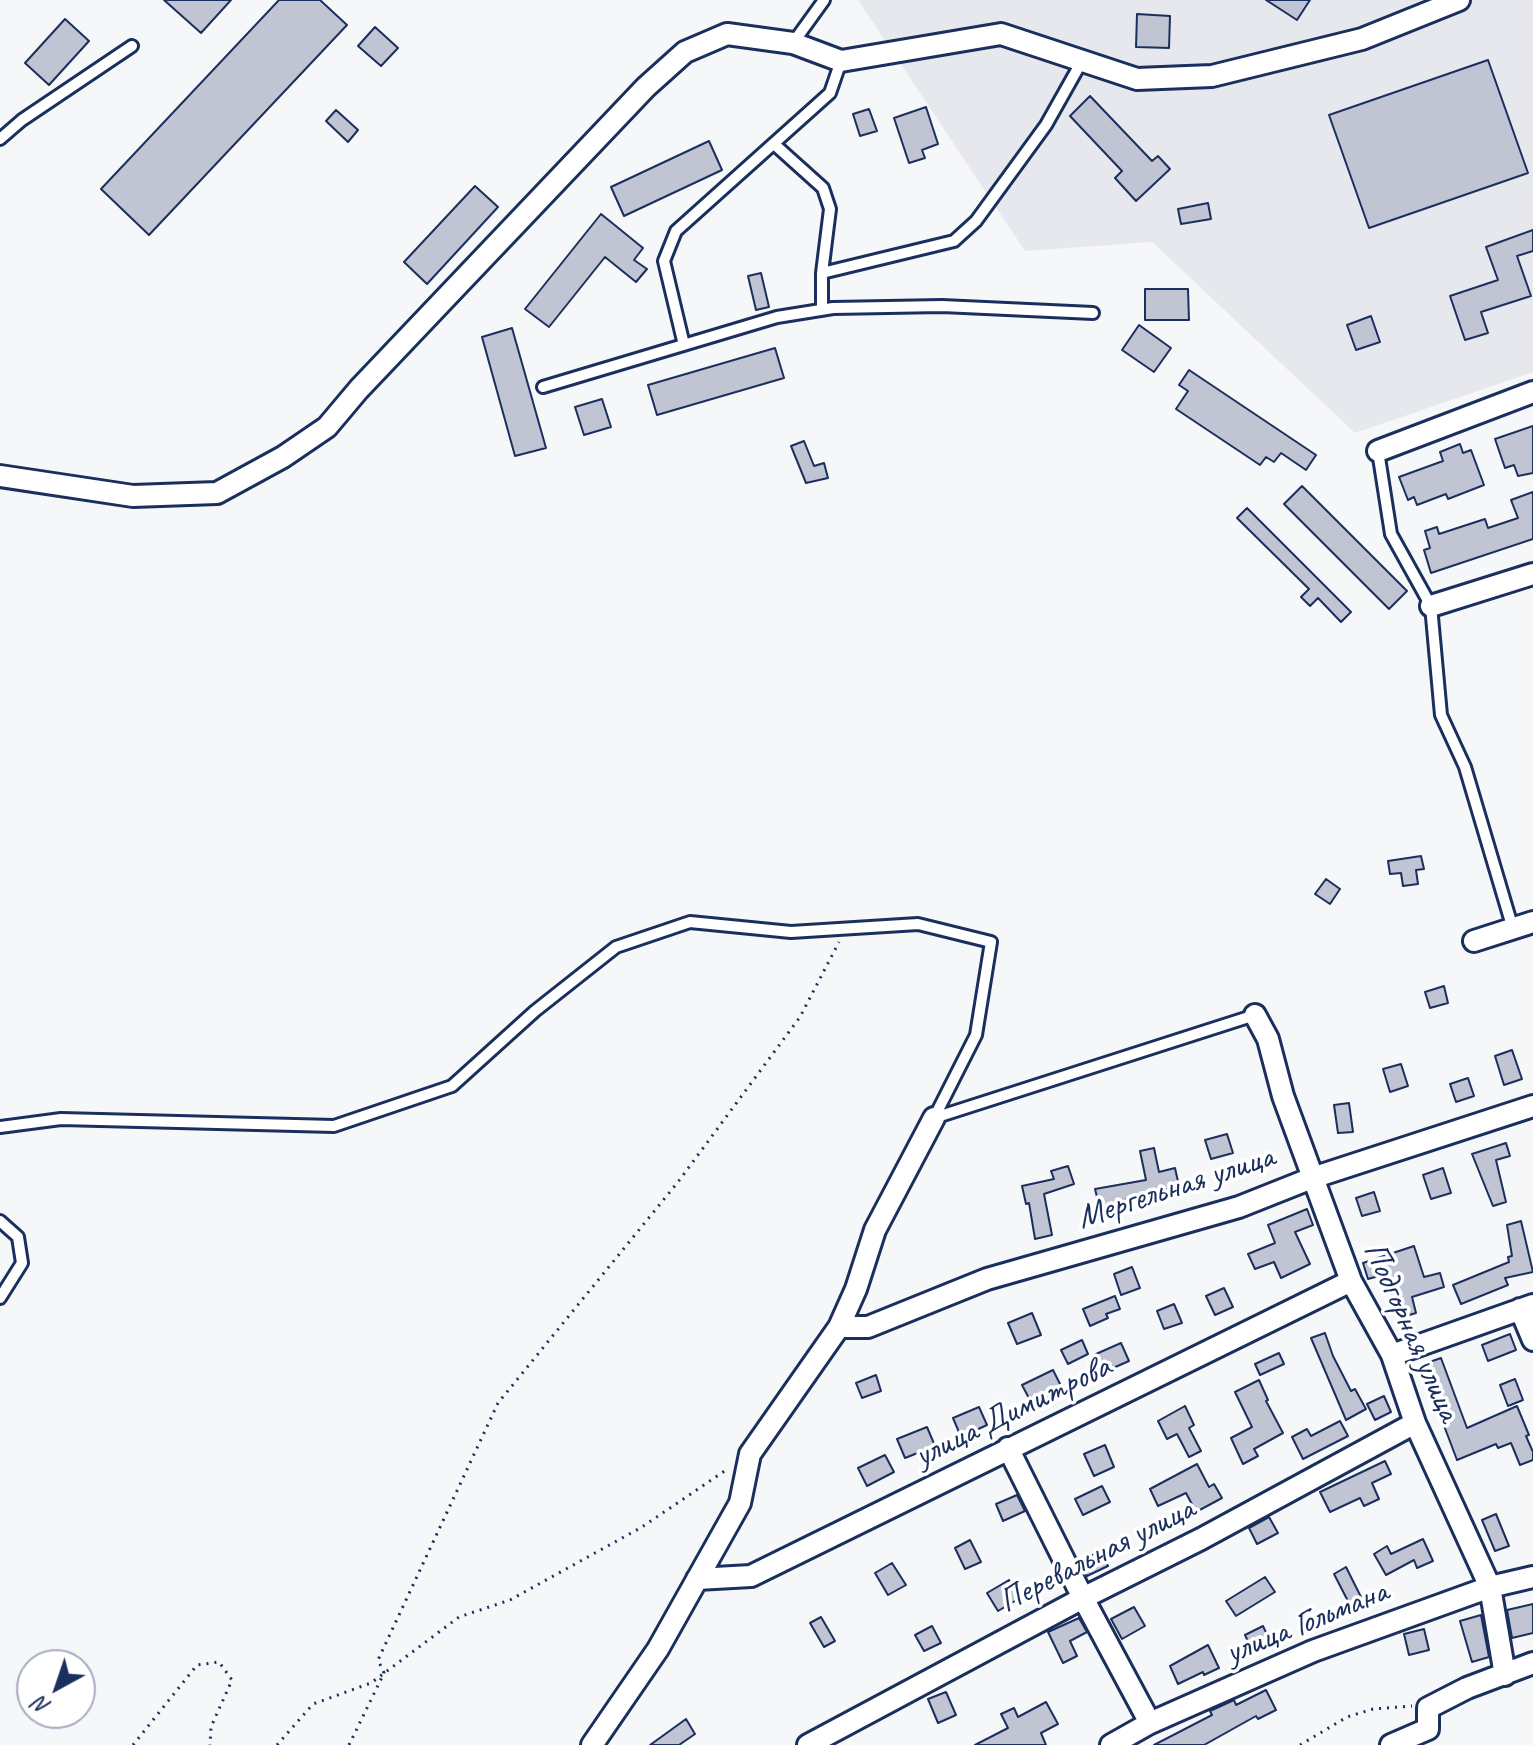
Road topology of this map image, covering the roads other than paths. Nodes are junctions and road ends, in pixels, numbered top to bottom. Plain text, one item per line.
1 (824, 0) edge
2 (1459, 0) edge
3 (793, 43) junction
4 (132, 46) dead end
5 (841, 61) junction
6 (1082, 61) junction
7 (0, 139) edge
8 (774, 144) junction
9 (822, 273) junction
10 (822, 310) junction
11 (1093, 313) dead end
12 (684, 345) junction
13 (543, 387) dead end
14 (1533, 392) edge
15 (1378, 451) joint
16 (0, 476) edge
17 (1533, 574) edge
18 (1431, 606) junction
19 (1523, 925) edge
20 (1474, 941) dead end
21 (1255, 1015) joint
22 (1533, 1106) edge
23 (934, 1118) junction
24 (0, 1127) edge
25 (1312, 1178) junction
26 (0, 1221) edge
27 (1351, 1281) junction
28 (0, 1298) edge
29 (1526, 1307) edge
30 (839, 1327) junction
31 (1533, 1340) edge
32 (1392, 1355) junction
33 (1415, 1423) junction
34 (1008, 1448) junction
35 (1533, 1577) edge
36 (697, 1579) junction
37 (1490, 1587) junction
38 (1083, 1598) junction
39 (1533, 1663) edge
40 (1505, 1675) junction
41 (1150, 1723) junction
42 (1431, 1737) edge
43 (592, 1745) edge
44 (808, 1745) edge
45 (1111, 1745) edge
46 (1391, 1745) edge

1 - 3 lane
2 - 6 street
3 - 5 street
3 - 16 street
4 - 7 lane
5 - 6 street
5 - 8 lane
6 - 9 lane
8 - 9 lane
8 - 12 lane
9 - 10 lane
10 - 11 lane
10 - 12 lane
12 - 13 lane
14 - 15 street
15 - 18 lane
17 - 18 street
18 - 19 lane
19 - 20 street
21 - 23 lane
21 - 25 street, Подгорная улица
22 - 25 street, Мергельная улица
23 - 24 lane
23 - 30 street
25 - 27 street, Подгорная улица
25 - 30 street, Мергельная улица
26 - 28 lane
27 - 32 street, Подгорная улица
27 - 34 street, улица Димитрова
29 - 31 street
29 - 32 street
30 - 36 street
32 - 33 street, Подгорная улица
33 - 37 street, Подгорная улица
33 - 38 street, Перевальная улица
34 - 36 street, улица Димитрова
34 - 38 street
35 - 37 street, улица Гольмана
36 - 43 street
37 - 40 street, Подгорная улица
37 - 41 street, улица Гольмана
38 - 41 street
38 - 44 street, Перевальная улица
39 - 40 street
40 - 42 street
41 - 45 street, улица Гольмана
42 - 46 street

